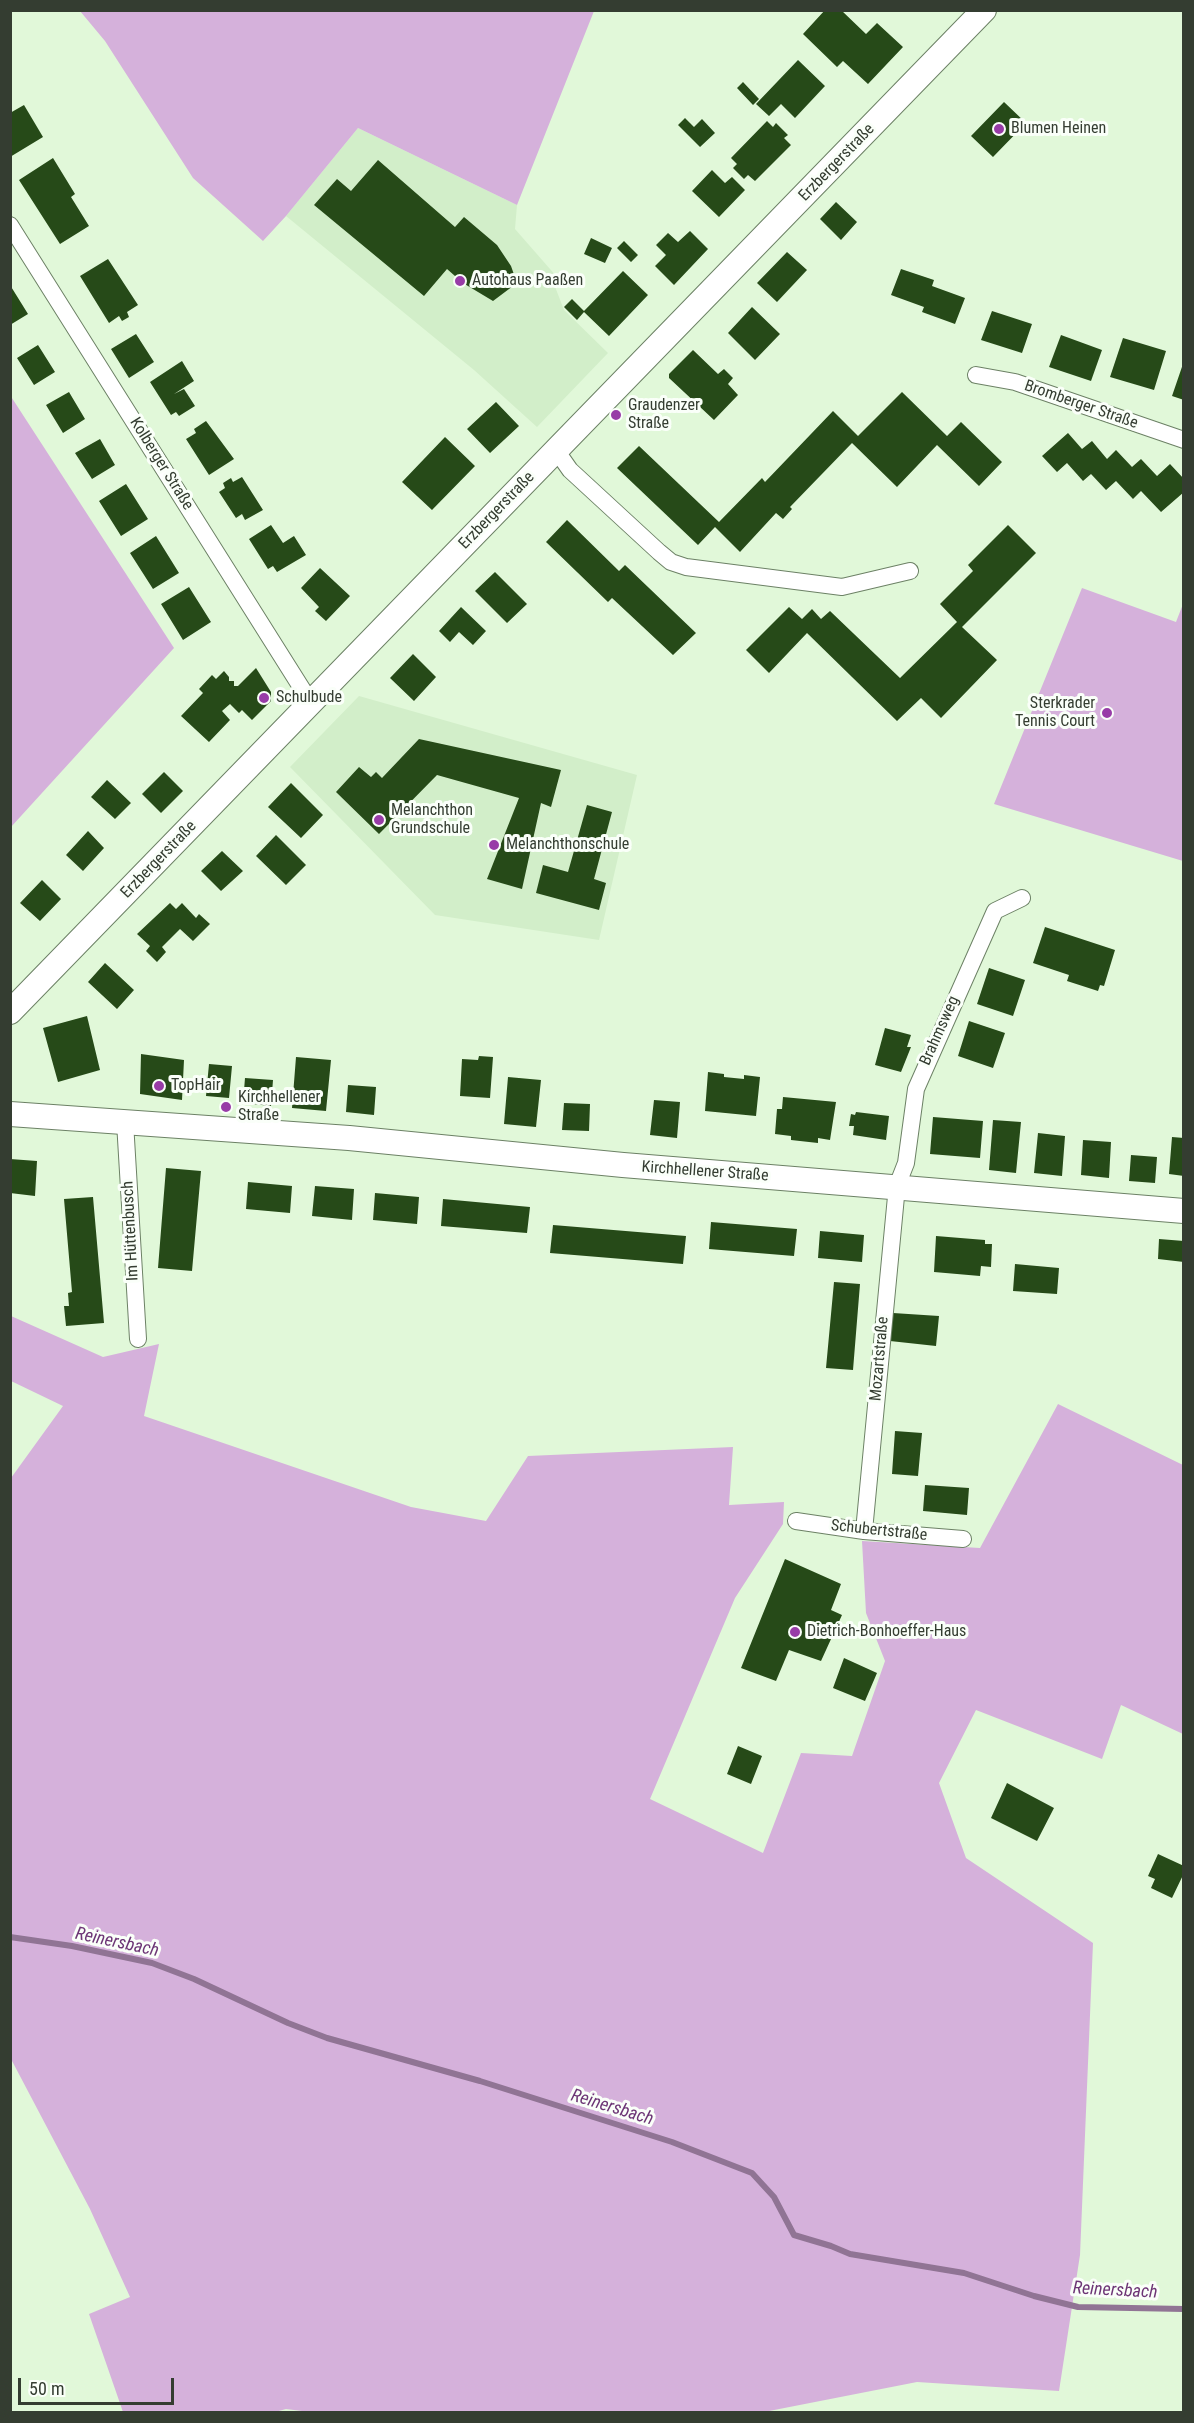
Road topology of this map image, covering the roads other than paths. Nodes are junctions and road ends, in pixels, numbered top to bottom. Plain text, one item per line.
1 (984, 10) edge
2 (10, 225) edge
3 (976, 375) dead end
4 (1184, 440) edge
5 (556, 450) junction
6 (910, 571) dead end
7 (311, 703) junction
8 (1023, 898) dead end
9 (10, 1012) edge
10 (10, 1098) edge
11 (19, 1115) edge
12 (125, 1122) junction
13 (897, 1186) junction
14 (1184, 1211) edge
15 (138, 1339) dead end
16 (796, 1521) dead end
17 (864, 1531) junction
18 (963, 1539) dead end

1 - 5 street, Erzbergerstraße
2 - 7 street, Kolberger Straße
3 - 4 street, Bromberger Straße
5 - 6 street
5 - 7 street, Erzbergerstraße
7 - 9 street, Erzbergerstraße
8 - 13 street, Brahmsweg
10 - 11 street
11 - 12 street, Kirchhellener Straße
12 - 13 street, Kirchhellener Straße
12 - 15 street, Im Hüttenbusch
13 - 14 street, Kirchhellener Straße
13 - 17 street, Mozartstraße
16 - 17 street, Schubertstraße
17 - 18 street, Schubertstraße

